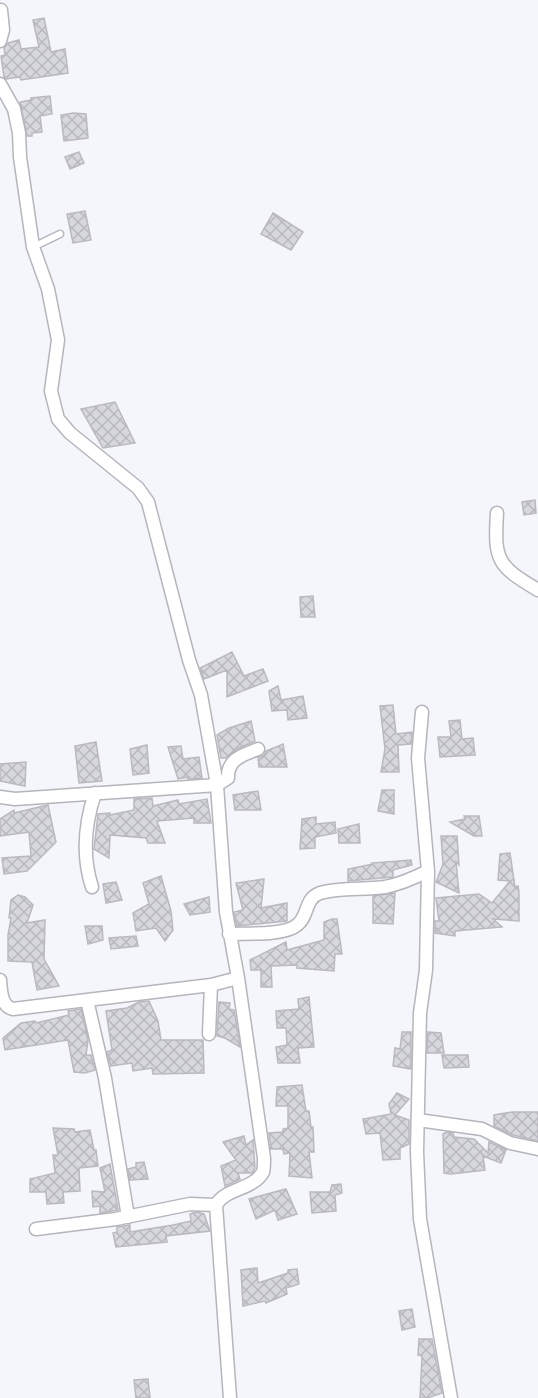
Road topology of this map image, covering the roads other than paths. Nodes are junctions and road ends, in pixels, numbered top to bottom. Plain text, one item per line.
1 (0, 10) edge
2 (0, 41) edge
3 (0, 84) edge
4 (60, 234) dead end
5 (33, 246) junction
6 (497, 513) dead end
7 (538, 590) edge
8 (422, 712) dead end
9 (258, 749) dead end
10 (217, 784) junction
11 (95, 794) junction
12 (0, 797) edge
13 (428, 871) junction
14 (92, 886) dead end
15 (229, 934) junction
16 (238, 978) junction
17 (0, 980) edge
18 (211, 985) junction
19 (87, 1000) junction
20 (208, 1034) dead end
21 (418, 1120) junction
22 (538, 1149) edge
23 (216, 1205) junction
24 (128, 1217) junction
25 (36, 1229) dead end
26 (230, 1398) edge
27 (450, 1398) edge

1 - 2 street
3 - 5 street
4 - 5 lane
5 - 10 street
6 - 7 street
8 - 13 street
9 - 10 street
10 - 11 street
10 - 15 street
11 - 12 street
11 - 14 street
13 - 15 street
13 - 21 street
15 - 16 street
16 - 18 street
16 - 23 street
17 - 19 street
18 - 19 street
18 - 20 street
19 - 24 street
21 - 22 street
21 - 27 street
23 - 24 street
23 - 26 street
24 - 25 street

